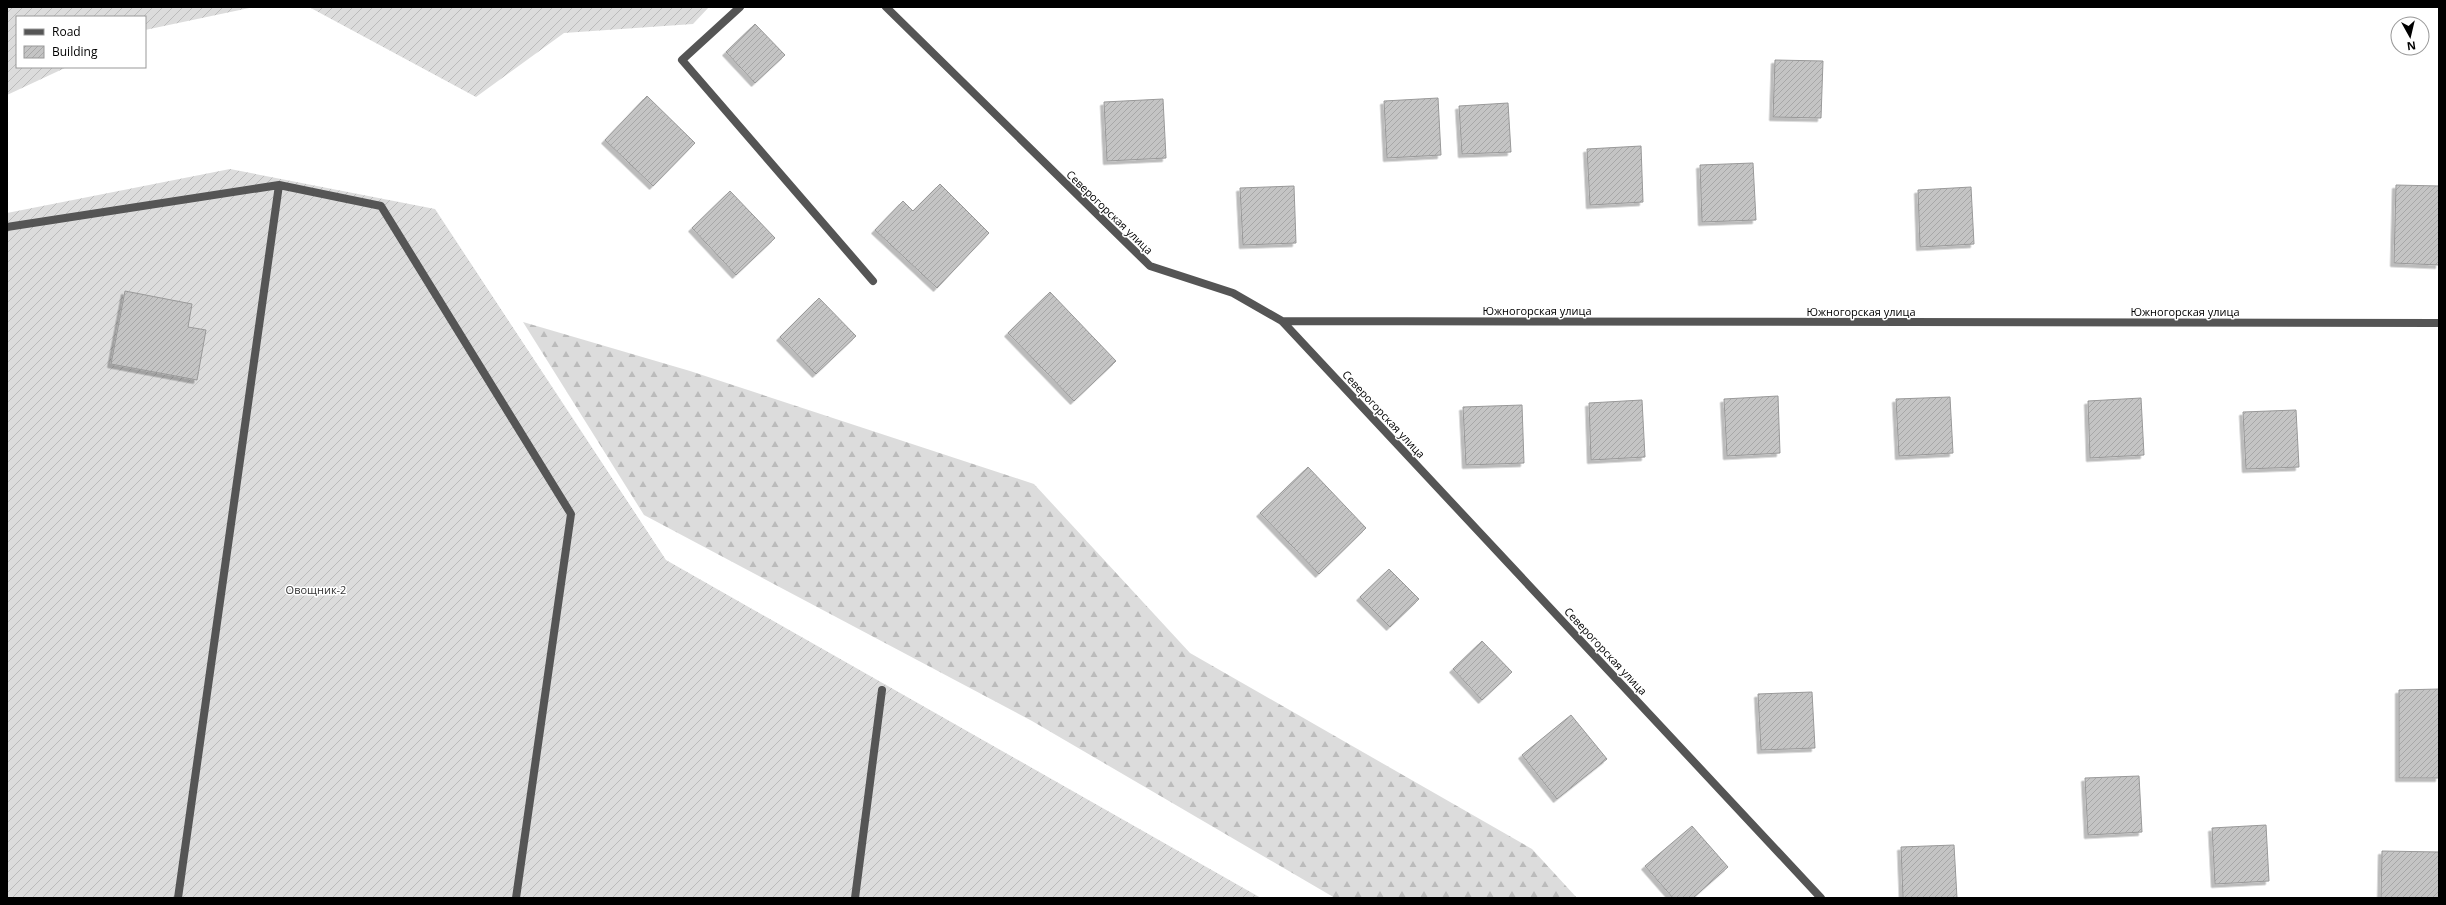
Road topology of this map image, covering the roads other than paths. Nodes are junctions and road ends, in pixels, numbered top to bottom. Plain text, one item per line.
1 (740, 7) edge
2 (886, 7) edge
3 (279, 185) junction
4 (7, 227) edge
5 (873, 281) dead end
6 (1282, 321) junction
7 (2439, 323) edge
8 (882, 690) dead end
9 (178, 898) edge
10 (516, 898) edge
11 (855, 898) edge
12 (1821, 898) edge

1 - 5 street
2 - 6 street, Северогорская улица
3 - 4 street
3 - 9 street
3 - 10 street
6 - 7 street, Южногорская улица
6 - 12 street, Северогорская улица
8 - 11 street

